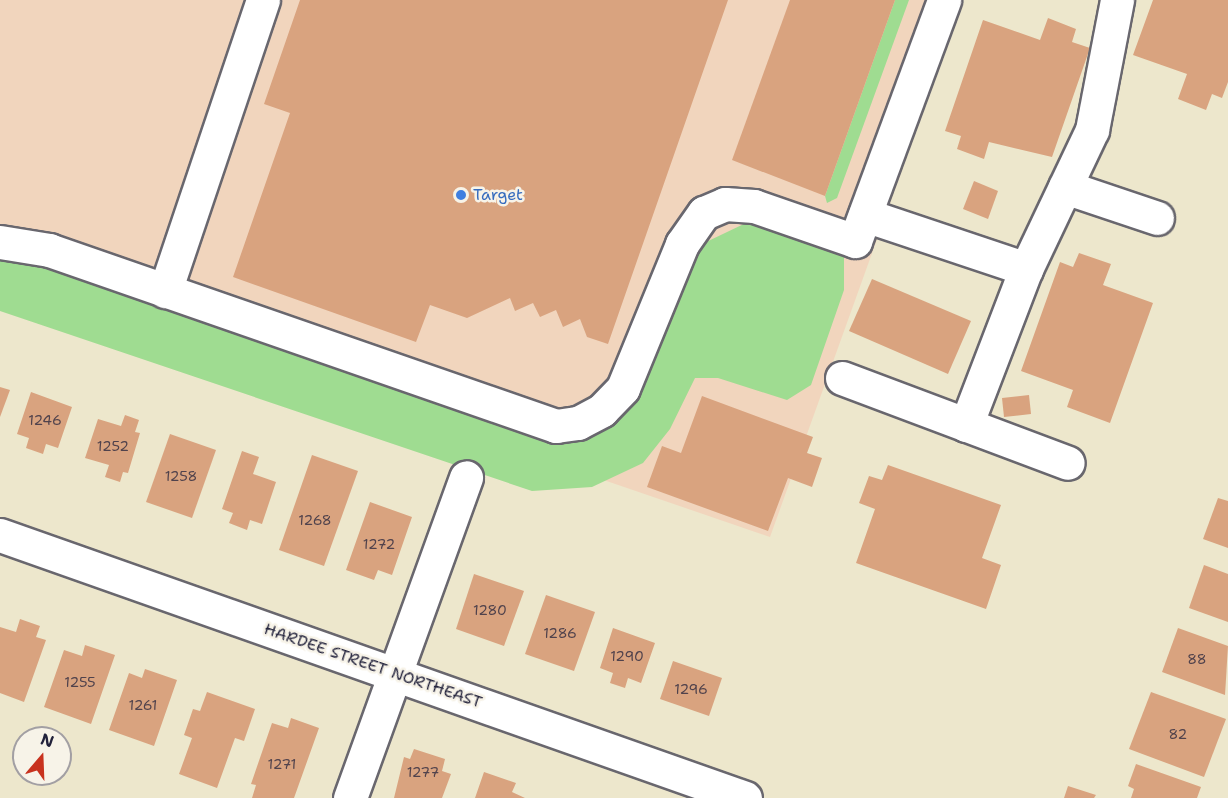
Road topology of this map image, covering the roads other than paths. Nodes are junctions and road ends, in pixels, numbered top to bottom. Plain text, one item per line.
1 (264, 0) edge
2 (944, 0) edge
3 (1117, 0) edge
4 (1065, 187) junction
5 (1157, 218) dead end
6 (860, 228) junction
7 (0, 242) edge
8 (1026, 269) junction
9 (165, 291) junction
10 (842, 378) dead end
11 (966, 425) junction
12 (1068, 463) dead end
13 (466, 477) dead end
14 (0, 535) edge
15 (396, 674) junction
16 (350, 798) edge
17 (745, 798) edge

1 - 9 street
2 - 6 street
3 - 4 street
4 - 5 street
4 - 8 street
6 - 8 street
6 - 9 street
7 - 9 street
8 - 11 street
10 - 11 street
11 - 12 street
13 - 15 street
14 - 15 street, HARDEE STREET NORTHEAST
15 - 16 street
15 - 17 street, HARDEE STREET NORTHEAST

